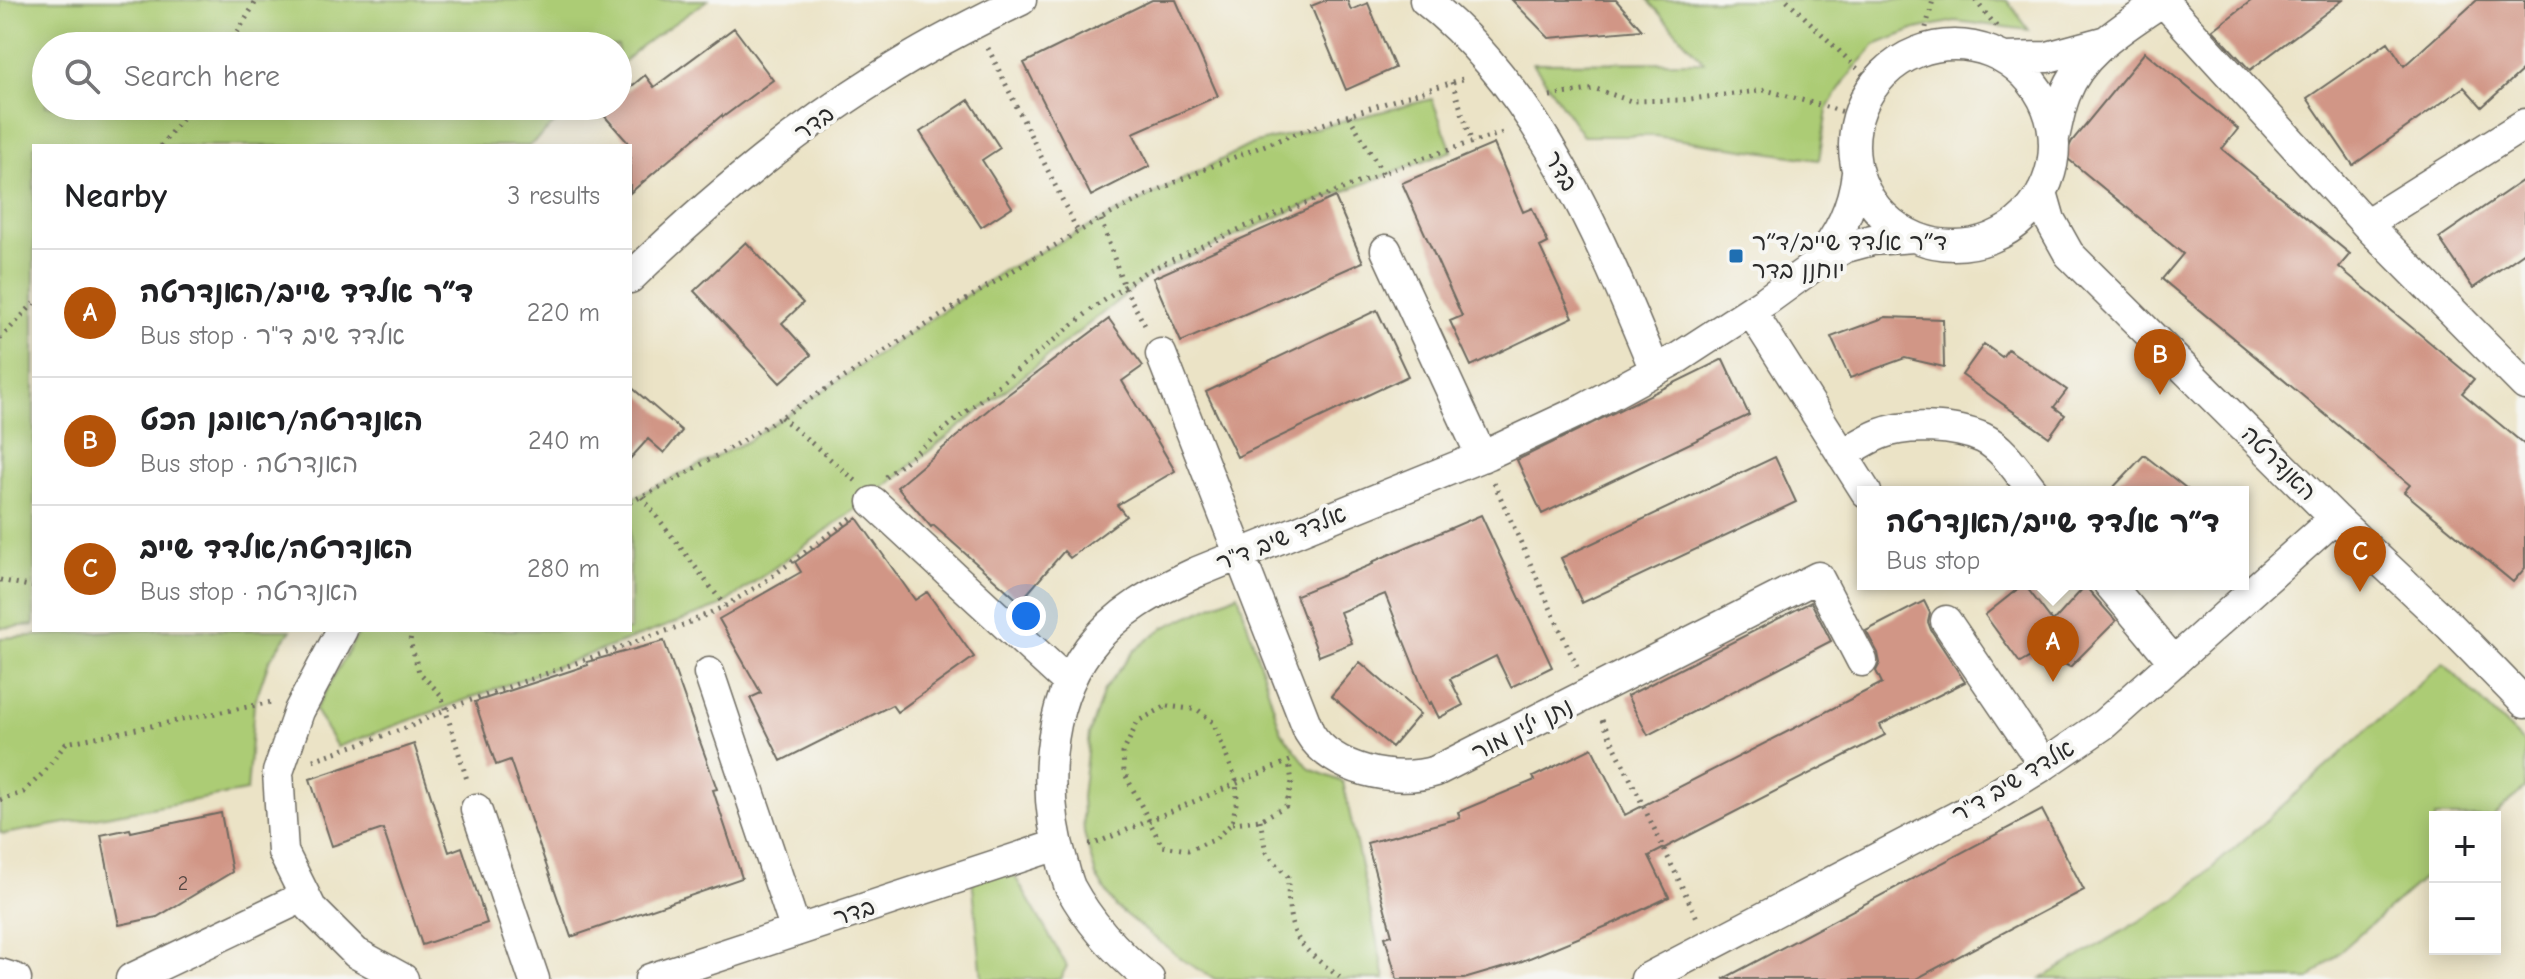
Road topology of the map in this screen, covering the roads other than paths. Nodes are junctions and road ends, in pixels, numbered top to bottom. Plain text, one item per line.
1 (1021, 0) edge
2 (1425, 0) edge
3 (2164, 0) edge
4 (2105, 41) junction
5 (2004, 58) junction
6 (2525, 124) edge
7 (2053, 140) junction
8 (1857, 173) junction
9 (2042, 192) junction
10 (2366, 224) junction
11 (2004, 232) junction
12 (1914, 237) junction
13 (1386, 250) dead end
14 (2069, 254) junction
15 (1810, 268) junction
16 (632, 276) edge
17 (1751, 311) junction
18 (1161, 354) road end
19 (1655, 370) junction
20 (2525, 385) edge
21 (1842, 455) junction
22 (1482, 457) junction
23 (1862, 486) edge
24 (2029, 486) edge
25 (870, 497) road end
26 (2335, 518) junction
27 (1240, 554) junction
28 (2114, 590) edge
29 (1946, 621) dead end
30 (341, 632) edge
31 (1862, 661) dead end
32 (2174, 662) junction
33 (709, 673) dead end
34 (1069, 683) junction
35 (2525, 703) edge
36 (2044, 765) junction
37 (476, 809) road end
38 (1057, 845) junction
39 (305, 896) junction
40 (796, 931) junction
41 (0, 974) edge
42 (16, 979) edge
43 (131, 979) edge
44 (403, 979) edge
45 (534, 979) edge
46 (650, 979) edge
47 (1149, 979) edge
48 (1646, 979) edge

1 - 16 street, בדר
2 - 19 street, בדר
3 - 4 street
3 - 10 street
4 - 5 street
4 - 7 street
5 - 7 street
5 - 8 street
6 - 10 street
7 - 9 street
8 - 12 street
8 - 15 street
9 - 11 street
9 - 14 street, האנדרטה
10 - 20 street
11 - 12 street
11 - 14 street, האנדרטה
12 - 15 street
13 - 22 street
14 - 26 street, האנדרטה
15 - 17 street, אלדד שיב ד"ר
17 - 19 street, אלדד שיב ד"ר
17 - 21 street
18 - 27 street
19 - 22 street, אלדד שיב ד"ר
21 - 23 street
21 - 24 street
22 - 27 street, אלדד שיב ד"ר
25 - 34 street
26 - 32 street, אלדד שיב ד"ר
26 - 35 street, האנדרטה
27 - 31 street, נתן ילין מור
27 - 34 street, אלדד שיב ד"ר
28 - 32 street
29 - 36 street
30 - 39 street
32 - 36 street, אלדד שיב ד"ר
33 - 40 street
34 - 38 street, אלדד שיב ד"ר
36 - 48 street, אלדד שיב ד"ר
37 - 45 street
38 - 40 street, בדר
38 - 47 street, אלדד שיב ד"ר
39 - 43 street
39 - 44 street
40 - 46 street, בדר
41 - 42 street

